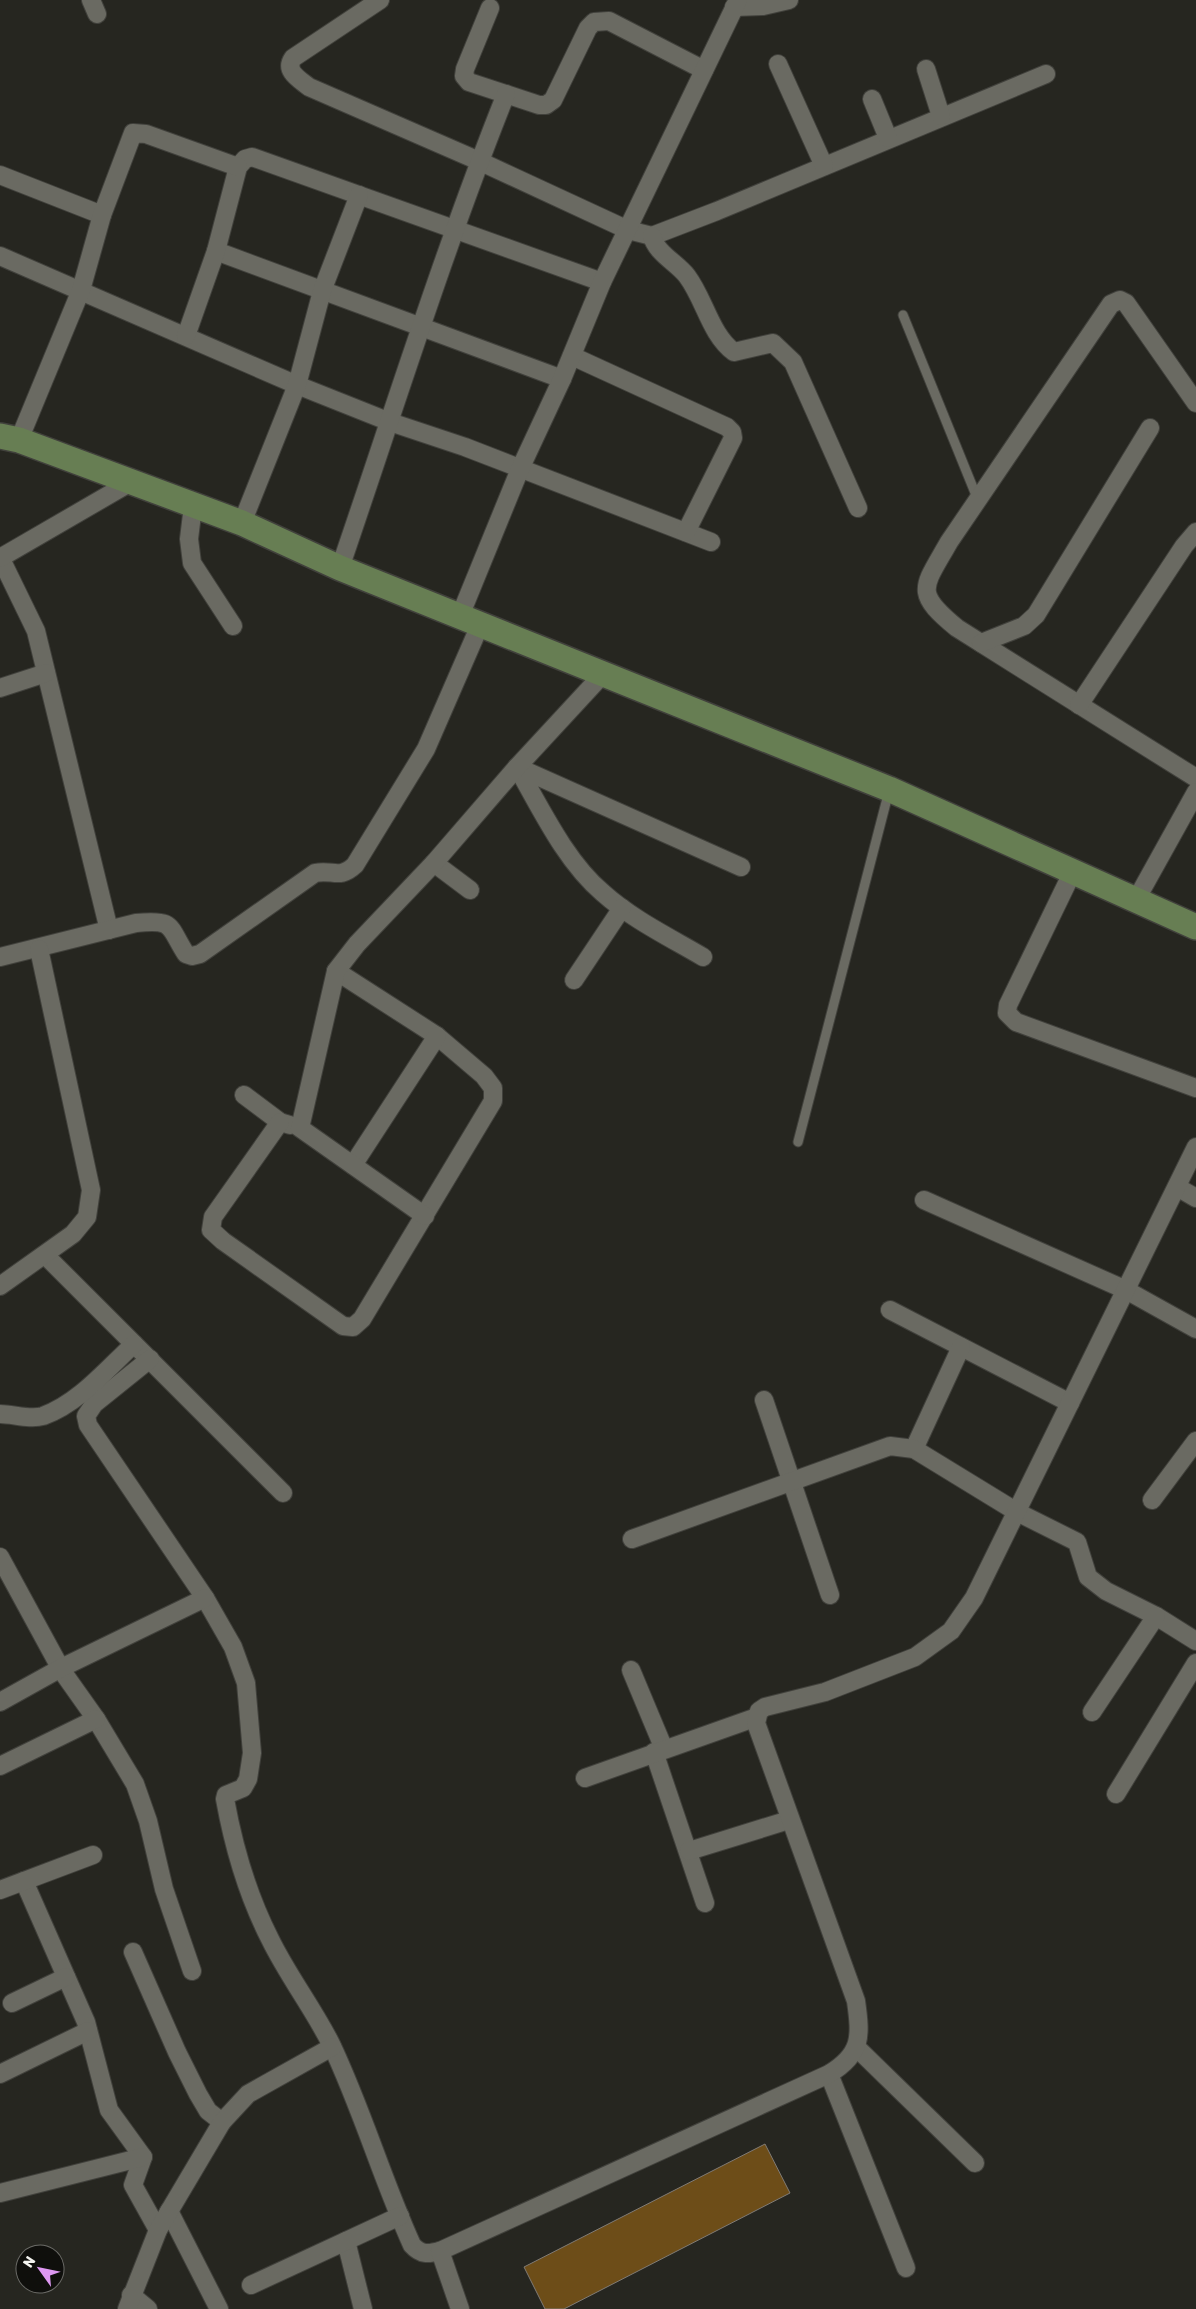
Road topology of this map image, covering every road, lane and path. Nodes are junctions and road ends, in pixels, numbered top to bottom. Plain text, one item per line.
1 (380, 0) edge
2 (789, 0) edge
3 (736, 4) edge
4 (490, 8) dead end
5 (778, 64) dead end
6 (926, 69) dead end
7 (704, 70) junction
8 (1046, 74) dead end
9 (506, 94) junction
10 (872, 99) dead end
11 (941, 116) junction
12 (888, 138) junction
13 (479, 161) junction
14 (824, 166) junction
15 (238, 167) junction
16 (0, 176) edge
17 (358, 196) junction
18 (102, 215) junction
19 (456, 230) junction
20 (628, 230) junction
21 (652, 236) junction
22 (216, 251) junction
23 (0, 256) edge
24 (602, 282) junction
25 (81, 290) junction
26 (322, 291) junction
27 (903, 316) dead end
28 (421, 326) junction
29 (186, 336) junction
30 (572, 356) junction
31 (562, 380) junction
32 (297, 385) junction
33 (1196, 403) edge
34 (390, 422) junction
35 (1150, 428) dead end
36 (10, 438) edge
37 (520, 469) junction
38 (131, 482) junction
39 (978, 500) junction
40 (194, 506) junction
41 (858, 508) dead end
42 (242, 523) junction
43 (686, 532) junction
44 (1196, 532) edge
45 (711, 542) dead end
46 (0, 558) edge
47 (340, 568) junction
48 (7, 589) edge
49 (470, 621) junction
50 (233, 626) dead end
51 (981, 643) junction
52 (46, 673) junction
53 (604, 673) junction
54 (0, 688) edge
55 (1079, 705) junction
56 (517, 767) junction
57 (1196, 778) edge
58 (889, 789) junction
59 (1196, 792) edge
60 (434, 863) junction
61 (741, 867) dead end
62 (1072, 871) junction
63 (470, 890) dead end
64 (1136, 900) junction
65 (622, 908) junction
66 (1196, 926) edge
67 (109, 930) junction
68 (39, 949) junction
69 (0, 956) edge
70 (703, 957) dead end
71 (336, 971) junction
72 (574, 980) dead end
73 (437, 1036) junction
74 (1196, 1088) edge
75 (244, 1095) dead end
76 (280, 1122) junction
77 (300, 1128) junction
78 (798, 1142) dead end
79 (1196, 1147) edge
80 (353, 1166) junction
81 (1177, 1187) junction
82 (1196, 1198) edge
83 (924, 1200) dead end
84 (425, 1216) junction
85 (45, 1255) junction
86 (0, 1286) edge
87 (1126, 1290) junction
88 (890, 1310) dead end
89 (1196, 1329) edge
90 (134, 1344) junction
91 (961, 1347) junction
92 (150, 1359) junction
93 (764, 1400) dead end
94 (1070, 1403) junction
95 (0, 1414) edge
96 (1196, 1441) edge
97 (914, 1449) junction
98 (792, 1482) junction
99 (282, 1493) dead end
100 (1152, 1500) dead end
101 (1017, 1512) junction
102 (632, 1539) dead end
103 (0, 1557) edge
104 (830, 1595) dead end
105 (205, 1598) junction
106 (1156, 1616) junction
107 (1196, 1641) edge
108 (1196, 1663) edge
109 (61, 1668) junction
110 (631, 1670) dead end
111 (0, 1702) edge
112 (1092, 1712) dead end
113 (757, 1717) junction
114 (96, 1719) junction
115 (659, 1750) junction
116 (0, 1766) edge
117 (585, 1778) dead end
118 (1116, 1794) dead end
119 (789, 1820) junction
120 (689, 1851) junction
121 (93, 1855) dead end
122 (24, 1881) junction
123 (0, 1890) edge
124 (705, 1903) dead end
125 (133, 1952) dead end
126 (192, 1970) dead end
127 (66, 1977) junction
128 (12, 2003) dead end
129 (88, 2031) junction
130 (332, 2047) junction
131 (857, 2048) junction
132 (0, 2074) edge
133 (828, 2074) junction
134 (222, 2122) junction
135 (143, 2157) junction
136 (975, 2163) dead end
137 (0, 2193) edge
138 (169, 2211) junction
139 (400, 2216) junction
140 (158, 2230) junction
141 (346, 2240) junction
142 (440, 2251) junction
143 (906, 2268) dead end
144 (252, 2285) dead end
145 (129, 2302) edge
146 (148, 2309) edge
147 (219, 2309) edge
148 (363, 2309) edge
149 (460, 2309) edge

1 - 13 street
2 - 3 street
3 - 7 street
4 - 9 street
5 - 14 street
6 - 11 street
7 - 9 street
7 - 20 street
8 - 11 street
9 - 13 street
10 - 12 street
11 - 12 street
12 - 14 street
13 - 19 street
13 - 20 street
14 - 21 street
15 - 17 street
15 - 18 street
15 - 22 street
16 - 18 street
17 - 19 street
17 - 26 street
18 - 25 street
19 - 24 street
19 - 28 street
20 - 21 street
20 - 24 street
21 - 41 street
22 - 26 street
22 - 29 street
23 - 25 street
24 - 30 street
25 - 29 street
25 - 36 street
26 - 28 street
26 - 32 street
27 - 39 lane
28 - 31 street
28 - 34 street
29 - 32 street
30 - 31 street
30 - 43 street
31 - 37 street
32 - 34 street
32 - 42 street
33 - 39 street
34 - 37 street
34 - 47 street
35 - 51 street
36 - 38 main road
37 - 43 street
37 - 49 street
38 - 40 main road
38 - 46 street
39 - 51 street
40 - 42 main road
40 - 50 street
42 - 47 main road
43 - 45 street
44 - 55 street
46 - 48 street
47 - 49 main road
48 - 52 street
49 - 53 main road
49 - 67 street
51 - 55 street
52 - 54 street
52 - 67 street
53 - 56 street
53 - 58 main road
55 - 57 street
56 - 60 street
56 - 61 street
56 - 65 street
58 - 62 main road
58 - 78 lane
59 - 64 street
60 - 63 street
60 - 71 street
62 - 64 main road
62 - 74 street
64 - 66 main road
65 - 70 street
65 - 72 street
67 - 68 street
68 - 69 street
68 - 85 street
71 - 73 street
71 - 77 street
73 - 80 street
73 - 84 street
75 - 76 street
76 - 77 street
76 - 84 street
77 - 80 street
79 - 81 street
80 - 84 street
81 - 82 street
81 - 87 street
83 - 87 street
85 - 86 street
85 - 90 street
87 - 89 street
87 - 94 street
88 - 91 street
90 - 92 street
90 - 95 street
91 - 94 street
91 - 97 street
92 - 99 street
92 - 105 street
93 - 98 street
94 - 101 street
96 - 100 street
97 - 98 street
97 - 101 street
98 - 102 street
98 - 104 street
101 - 106 street
101 - 113 street
103 - 109 street
105 - 109 street
105 - 130 street
106 - 107 street
106 - 112 street
108 - 118 street
109 - 111 street
109 - 114 street
110 - 115 street
113 - 115 street
113 - 119 street
114 - 116 street
114 - 126 street
115 - 117 street
115 - 120 street
119 - 120 street
119 - 131 street
120 - 124 street
121 - 122 street
122 - 123 street
122 - 127 street
125 - 134 street
127 - 128 street
127 - 129 street
129 - 132 street
129 - 135 street
130 - 134 street
130 - 139 street
131 - 133 street
131 - 136 street
133 - 142 street
133 - 143 street
134 - 138 street
135 - 137 street
135 - 140 street
138 - 140 street
138 - 147 street
139 - 141 street
139 - 142 street
140 - 145 street
141 - 144 street
141 - 148 street
142 - 149 street
145 - 146 street

